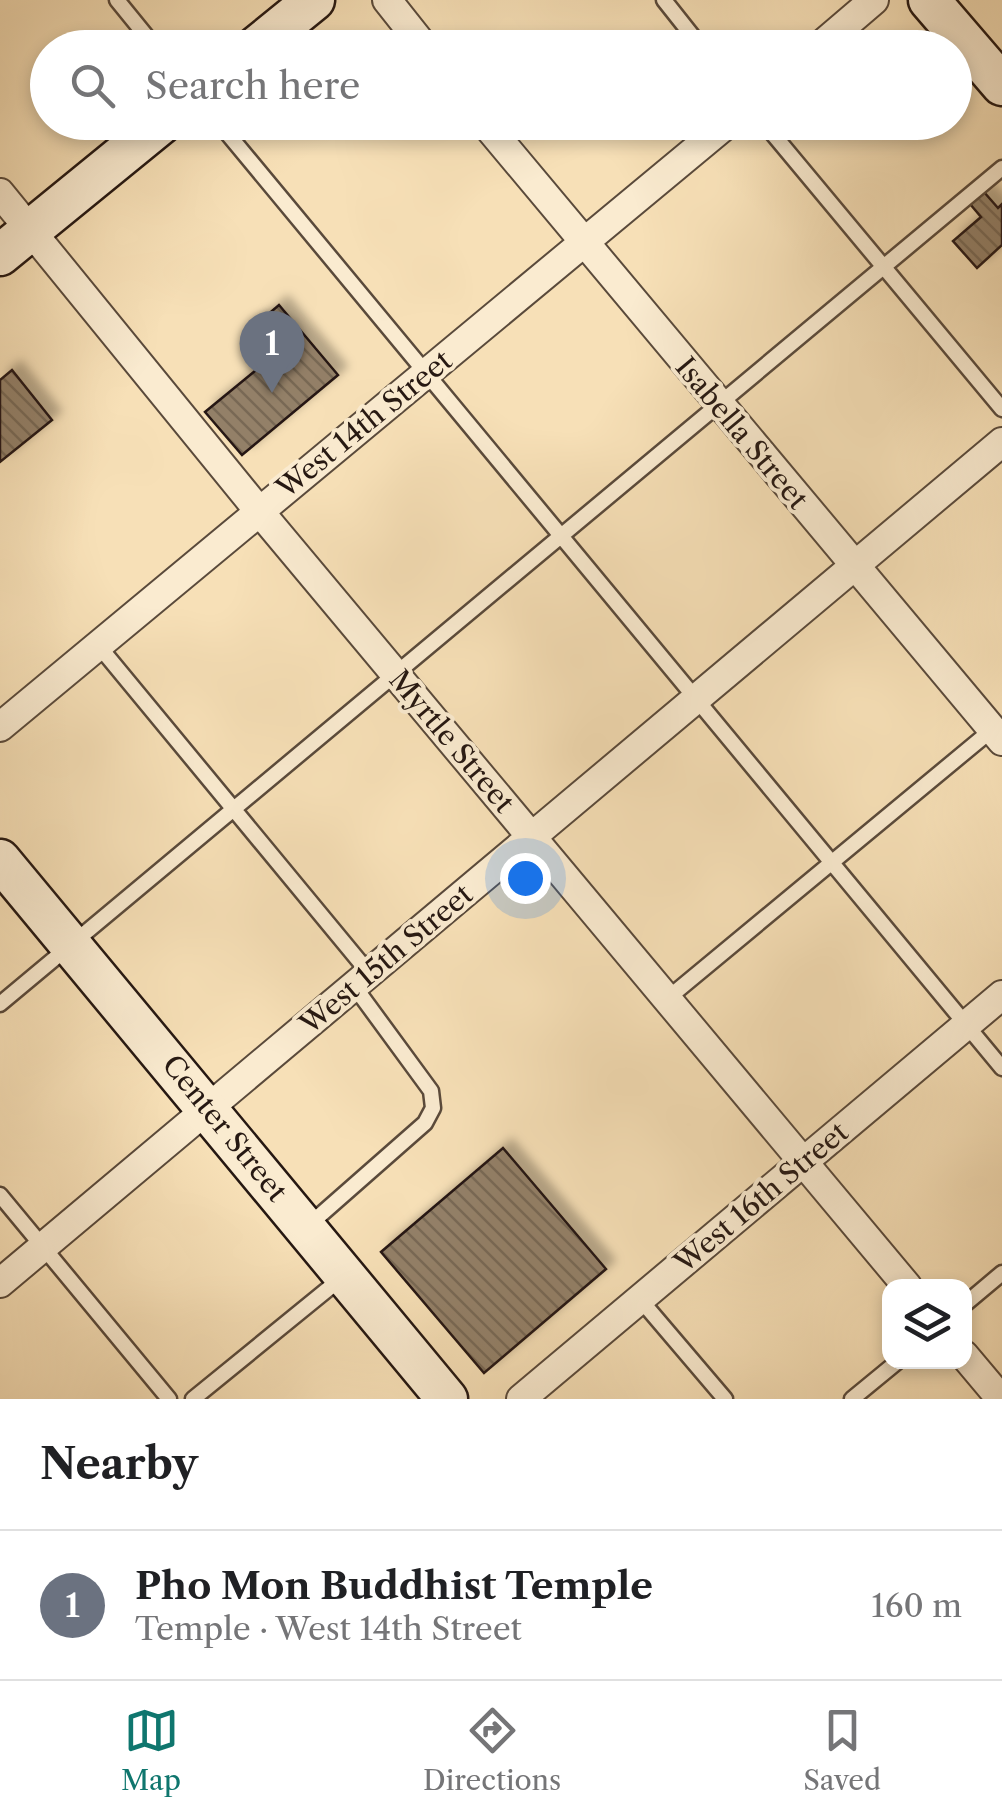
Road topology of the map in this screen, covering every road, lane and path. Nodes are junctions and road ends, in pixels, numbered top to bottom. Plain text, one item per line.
1 (117, 0) edge
2 (314, 0) edge
3 (387, 0) edge
4 (664, 0) edge
5 (874, 0) edge
6 (929, 0) edge
7 (141, 30) edge
8 (277, 30) edge
9 (411, 30) edge
10 (688, 30) edge
11 (839, 30) edge
12 (955, 30) edge
13 (972, 50) edge
14 (1002, 85) edge
15 (140, 140) edge
16 (233, 140) edge
17 (499, 140) edge
18 (707, 140) edge
19 (779, 140) edge
20 (1002, 168) edge
21 (0, 192) edge
22 (31, 230) junction
23 (583, 244) junction
24 (0, 256) edge
25 (883, 265) junction
26 (425, 374) junction
27 (717, 406) junction
28 (1002, 408) edge
29 (1002, 442) edge
30 (258, 511) junction
31 (561, 538) junction
32 (854, 566) junction
33 (98, 644) junction
34 (396, 674) junction
35 (694, 698) junction
36 (0, 726) edge
37 (999, 730) edge
38 (233, 808) junction
39 (532, 836) junction
40 (0, 860) edge
41 (831, 862) junction
42 (72, 944) junction
43 (361, 980) junction
44 (1002, 996) edge
45 (667, 999) junction
46 (0, 1004) edge
47 (966, 1025) junction
48 (1002, 1068) edge
49 (209, 1110) junction
50 (802, 1162) junction
51 (0, 1195) edge
52 (306, 1227) junction
53 (43, 1247) junction
54 (1002, 1273) edge
55 (346, 1275) junction
56 (901, 1279) edge
57 (0, 1282) edge
58 (640, 1298) junction
59 (972, 1298) edge
60 (972, 1365) edge
61 (888, 1369) edge
62 (169, 1399) edge
63 (193, 1399) edge
64 (446, 1399) edge
65 (521, 1399) edge
66 (725, 1399) edge
67 (852, 1399) edge
68 (1001, 1399) edge

1 - 7 lane
2 - 8 main road
3 - 9 street
4 - 10 lane
5 - 11 street
6 - 12 main road
13 - 14 main road
15 - 22 main road
16 - 26 lane
17 - 23 street, Isabella Street
18 - 23 street, West 14th Street
19 - 25 lane
20 - 25 lane
21 - 22 street, Myrtle Street
22 - 24 main road
22 - 30 street, Myrtle Street
23 - 26 street, West 14th Street
23 - 27 street, Isabella Street
25 - 27 lane
25 - 28 lane
26 - 30 street, West 14th Street
26 - 31 lane
27 - 31 lane
27 - 32 street, Isabella Street
29 - 32 street, West 15th Street
30 - 33 street, West 14th Street
30 - 34 street, Myrtle Street
31 - 34 lane
31 - 35 lane
32 - 35 street, West 15th Street
32 - 37 street, Isabella Street
33 - 36 street, West 14th Street
33 - 38 lane
34 - 38 lane
34 - 39 street, Myrtle Street
35 - 39 street, West 15th Street
35 - 41 lane
37 - 41 lane
38 - 42 lane
38 - 43 lane
39 - 43 street, West 15th Street
39 - 45 street, Myrtle Street
40 - 42 main road, Center Street
41 - 45 lane
41 - 47 lane
42 - 46 lane
42 - 49 main road, Center Street
43 - 49 street, West 15th Street
43 - 52 lane
44 - 47 street, West 16th Street
45 - 50 street, Myrtle Street
47 - 48 lane
47 - 50 street, West 16th Street
49 - 52 main road, Center Street
49 - 53 street, West 15th Street
50 - 56 street, Myrtle Street
50 - 58 street, West 16th Street
51 - 53 lane
52 - 55 main road, Center Street
53 - 57 street, West 15th Street
53 - 62 lane
54 - 59 lane
55 - 63 lane
55 - 64 main road, Center Street
58 - 65 street, West 16th Street
58 - 66 lane
60 - 68 street
61 - 67 lane

